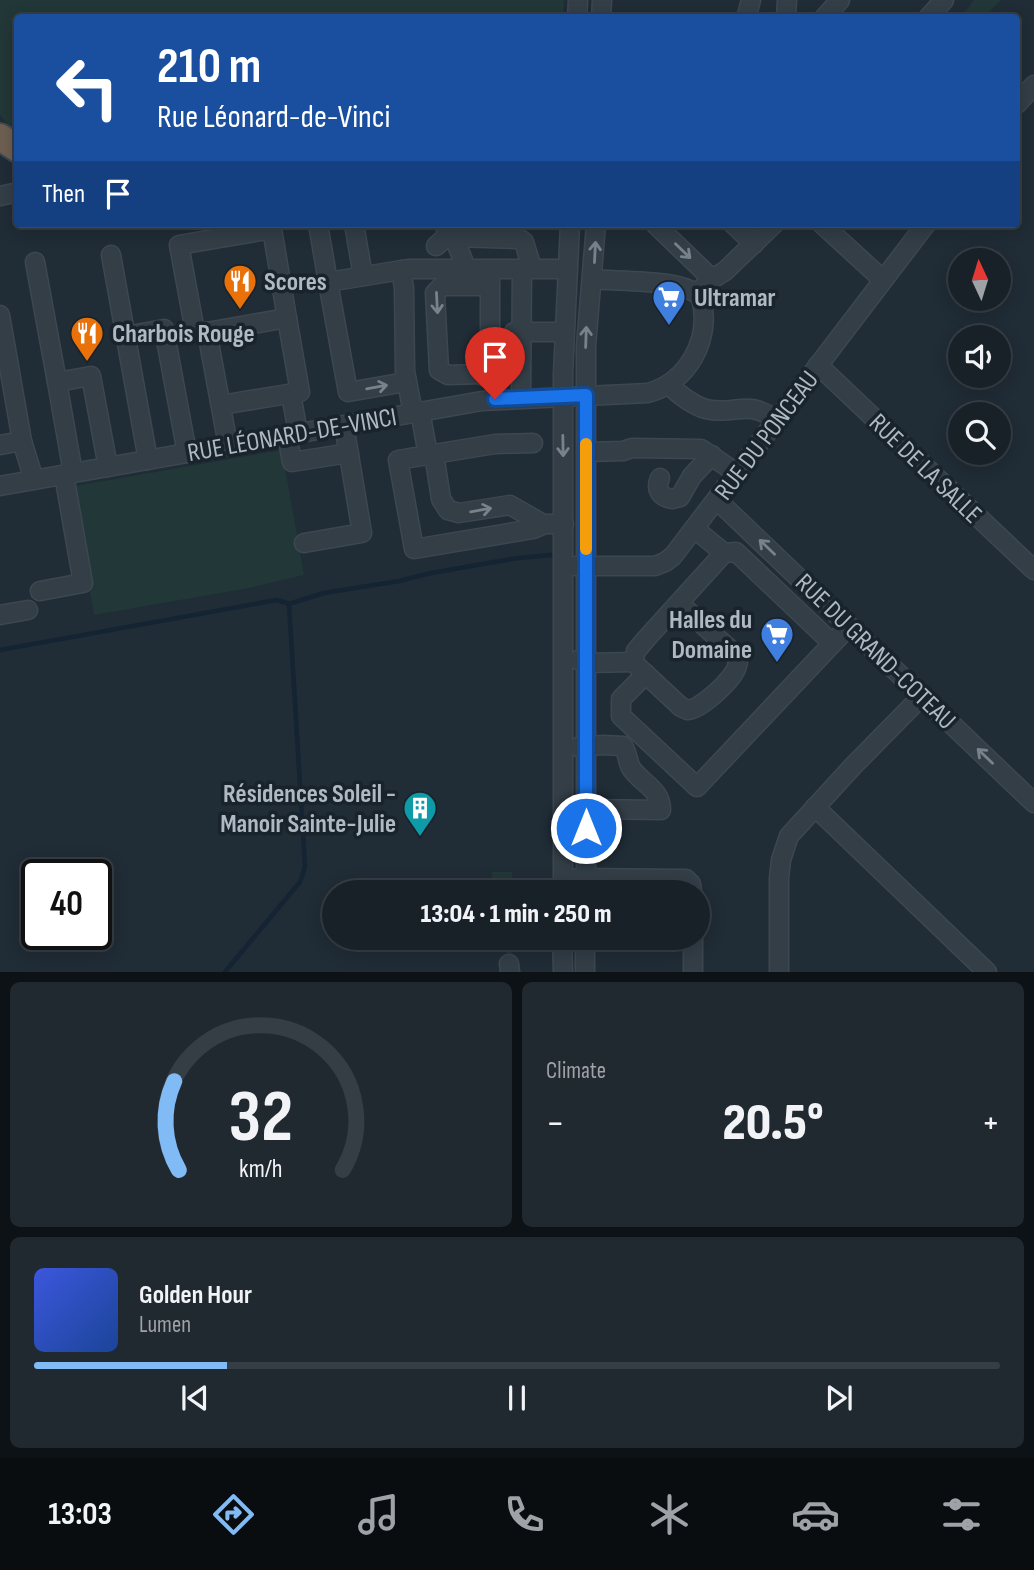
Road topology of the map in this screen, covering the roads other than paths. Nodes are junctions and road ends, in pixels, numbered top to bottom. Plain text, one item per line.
1 (840, 0) edge
2 (944, 0) edge
3 (828, 14) edge
4 (932, 14) edge
5 (1034, 85) edge
6 (1020, 101) edge
7 (319, 228) edge
8 (355, 228) edge
9 (436, 228) edge
10 (570, 228) edge
11 (596, 228) edge
12 (659, 228) edge
13 (738, 228) edge
14 (770, 228) edge
15 (826, 228) edge
16 (923, 228) edge
17 (450, 231) edge
18 (754, 244) junction
19 (111, 255) dead end
20 (437, 257) junction
21 (35, 262) dead end
22 (461, 268) junction
23 (527, 268) junction
24 (568, 269) junction
25 (401, 270) junction
26 (363, 276) junction
27 (490, 277) junction
28 (592, 279) junction
29 (712, 279) junction
30 (883, 280) junction
31 (328, 282) junction
32 (697, 293) junction
33 (0, 315) edge
34 (287, 318) junction
35 (207, 332) junction
36 (506, 332) junction
37 (564, 332) junction
38 (126, 336) junction
39 (4, 354) edge
40 (818, 365) junction
41 (521, 369) junction
42 (484, 371) junction
43 (57, 382) junction
44 (406, 382) junction
45 (669, 385) junction
46 (291, 394) junction
47 (586, 395) junction
48 (521, 397) junction
49 (563, 397) junction
50 (484, 400) junction
51 (220, 405) junction
52 (416, 412) junction
53 (776, 420) junction
54 (344, 425) junction
55 (292, 434) junction
56 (23, 441) junction
57 (533, 443) dead end
58 (0, 445) edge
59 (228, 445) junction
60 (586, 452) junction
61 (187, 453) junction
62 (349, 453) junction
63 (431, 454) junction
64 (712, 455) junction
65 (148, 460) junction
66 (108, 467) junction
67 (736, 472) junction
68 (69, 474) junction
69 (660, 478) dead end
70 (34, 480) junction
71 (0, 486) edge
72 (717, 500) junction
73 (543, 524) junction
74 (564, 524) junction
75 (695, 528) junction
76 (304, 543) dead end
77 (724, 553) junction
78 (564, 566) junction
79 (586, 566) junction
80 (1034, 570) edge
81 (40, 591) dead end
82 (564, 596) junction
83 (679, 603) junction
84 (28, 610) dead end
85 (0, 615) edge
86 (849, 626) junction
87 (832, 643) junction
88 (587, 663) junction
89 (639, 668) junction
90 (922, 696) junction
91 (587, 747) junction
92 (564, 748) junction
93 (1034, 803) edge
94 (815, 807) junction
95 (587, 809) junction
96 (563, 880) edge
97 (586, 880) edge
98 (669, 880) edge
99 (687, 880) edge
100 (562, 950) edge
101 (585, 950) edge
102 (692, 950) edge
103 (563, 971) edge
104 (585, 971) edge
105 (693, 971) edge
106 (779, 971) edge
107 (987, 971) edge

1 - 3 street
2 - 4 street
5 - 6 street
7 - 31 street
8 - 26 street
9 - 20 street
10 - 24 street
28 -> 11 street
12 -> 29 street
13 - 18 street
14 - 18 street
15 - 30 street
16 - 30 street, RUE DU PONCEAU
17 - 20 street
17 - 22 street
17 - 23 street
18 - 29 street
19 - 38 street
20 - 22 street
20 - 25 street
21 - 43 street
22 - 27 street
23 - 24 street
23 - 27 street
23 - 36 street
24 - 37 street
25 - 26 street
25 - 44 street
26 - 31 street
27 - 36 street
27 -> 42 street
28 - 32 street
47 -> 28 street
29 - 32 street
30 - 40 street, RUE DU PONCEAU
31 -> 44 street
32 - 45 street
33 - 39 street
34 - 35 street
34 - 35 street
34 - 46 street
35 - 51 street
36 - 37 street
36 - 41 street
36 - 42 street
37 - 49 street
38 - 61 street
38 - 65 street
39 - 56 street
40 - 53 street, RUE DU PONCEAU
40 - 80 street, RUE DE LA SALLE
41 - 42 street
41 - 48 street
42 - 50 street
43 - 66 street
43 - 68 street
44 - 52 street
45 - 47 street, RUE LÉONARD-DE-VINCI
45 - 53 street
46 - 51 street
46 - 55 street
47 - 49 street, RUE LÉONARD-DE-VINCI
47 - 60 street
48 - 49 street, RUE LÉONARD-DE-VINCI
48 - 50 street, RUE LÉONARD-DE-VINCI
49 -> 74 street
50 - 52 street, RUE LÉONARD-DE-VINCI
51 - 59 street
52 - 54 street, RUE LÉONARD-DE-VINCI
52 - 63 street
53 - 67 street, RUE DU PONCEAU
54 - 55 street, RUE LÉONARD-DE-VINCI
54 - 62 street
55 - 59 street, RUE LÉONARD-DE-VINCI
55 - 62 street
56 - 58 street
56 - 70 street
57 - 63 street
59 - 61 street, RUE LÉONARD-DE-VINCI
60 - 64 street
60 - 79 street
61 - 65 street, RUE LÉONARD-DE-VINCI
62 - 76 street
63 -> 73 street
63 - 73 street
64 - 67 street
64 - 69 street
65 - 66 street, RUE LÉONARD-DE-VINCI
66 - 68 street, RUE LÉONARD-DE-VINCI
67 - 72 street, RUE DU PONCEAU
68 - 70 street, RUE LÉONARD-DE-VINCI
68 - 81 street
70 - 71 street, RUE LÉONARD-DE-VINCI
72 - 75 street, RUE DU PONCEAU
86 -> 72 street, RUE DU GRAND-COTEAU
73 - 74 street
74 - 78 street
75 - 77 street
75 - 79 street, RUE DU PONCEAU
77 - 83 street
77 - 87 street
78 - 79 street, RUE DU PONCEAU
78 - 82 street
79 - 88 street
82 - 88 street
82 - 92 street
83 - 89 street
83 - 89 street
84 - 85 street
86 - 87 street
86 - 90 street, RUE DU GRAND-COTEAU
87 - 89 street
88 - 89 street
88 - 91 street
93 -> 90 street, RUE DU GRAND-COTEAU
90 - 94 street
91 - 92 street
91 - 95 street
91 - 95 street
92 - 96 street
94 - 106 street
94 - 107 street
95 - 97 street
98 - 99 street
100 - 103 street
101 - 104 street
102 - 105 street

